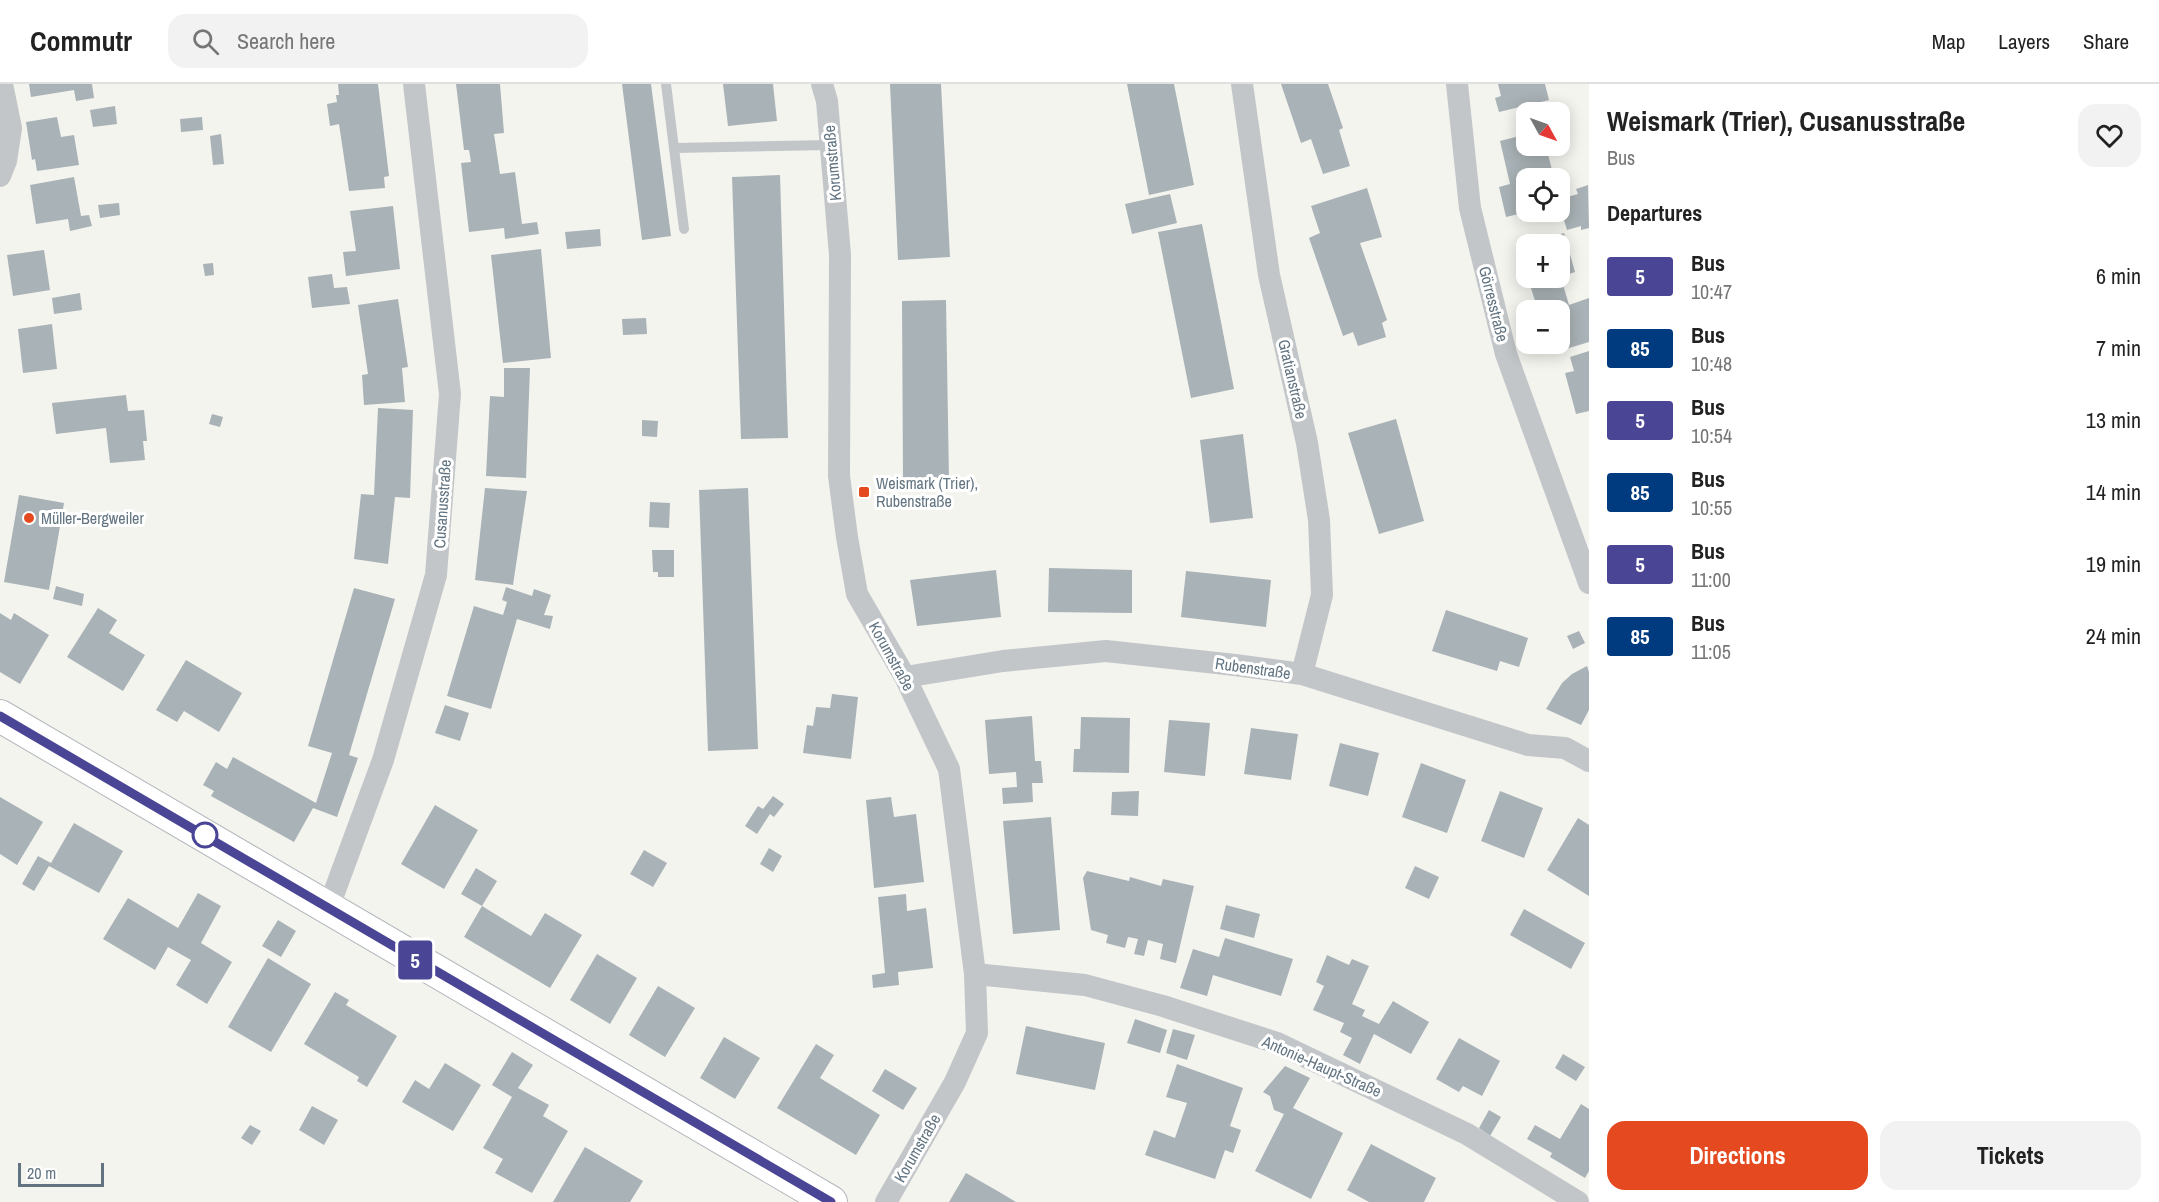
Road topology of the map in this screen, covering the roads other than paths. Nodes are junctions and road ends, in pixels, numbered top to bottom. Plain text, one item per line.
1 (2, 84) edge
2 (414, 84) edge
3 (666, 84) edge
4 (822, 84) edge
5 (1242, 84) edge
6 (1457, 84) edge
7 (831, 146) junction
8 (674, 148) junction
9 (0, 176) edge
10 (684, 229) dead end
11 (1589, 583) edge
12 (1302, 674) junction
13 (905, 677) junction
14 (0, 716) edge
15 (1589, 761) edge
16 (328, 909) junction
17 (975, 974) junction
18 (831, 1202) edge
19 (886, 1202) edge
20 (1578, 1202) edge

1 - 9 street
2 - 16 street, Cusanusstraße
3 - 8 lane
4 - 7 street, Korumstraße
5 - 12 street, Gratianstraße
6 - 11 street, Görresstraße
7 - 8 lane
7 - 13 street, Korumstraße
8 - 10 lane
12 - 13 street, Rubenstraße
12 - 15 street, Rubenstraße
13 - 17 street, Korumstraße
14 - 16 street
16 - 18 street
17 - 19 street, Korumstraße
17 - 20 street, Antonie-Haupt-Straße

